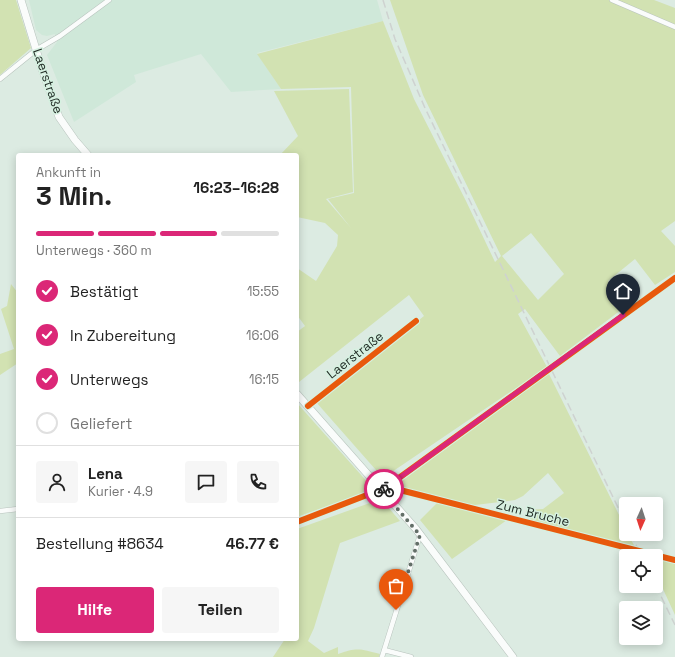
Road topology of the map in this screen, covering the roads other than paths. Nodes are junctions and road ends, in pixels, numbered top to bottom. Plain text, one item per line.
1 (21, 0) edge
2 (109, 0) edge
3 (612, 0) edge
4 (675, 27) edge
5 (36, 50) junction
6 (0, 79) edge
7 (86, 153) edge
8 (675, 278) edge
9 (416, 321) dead end
10 (299, 396) edge
11 (308, 406) junction
12 (383, 489) junction
13 (16, 509) edge
14 (0, 511) edge
15 (299, 521) edge
16 (420, 535) junction
17 (675, 560) edge
18 (384, 650) junction
19 (382, 657) edge
20 (411, 657) edge
21 (513, 657) edge

1 - 5 main road, Laerstraße
2 - 5 street
3 - 4 street
5 - 6 street
5 - 7 main road, Laerstraße
8 - 12 street
9 - 11 street, Laerstraße
10 - 11 main road
11 - 12 main road
12 - 15 street
12 - 16 main road
12 - 17 street, Zum Bruche
13 - 14 street
16 - 18 street
16 - 21 main road
18 - 19 street
18 - 20 street

